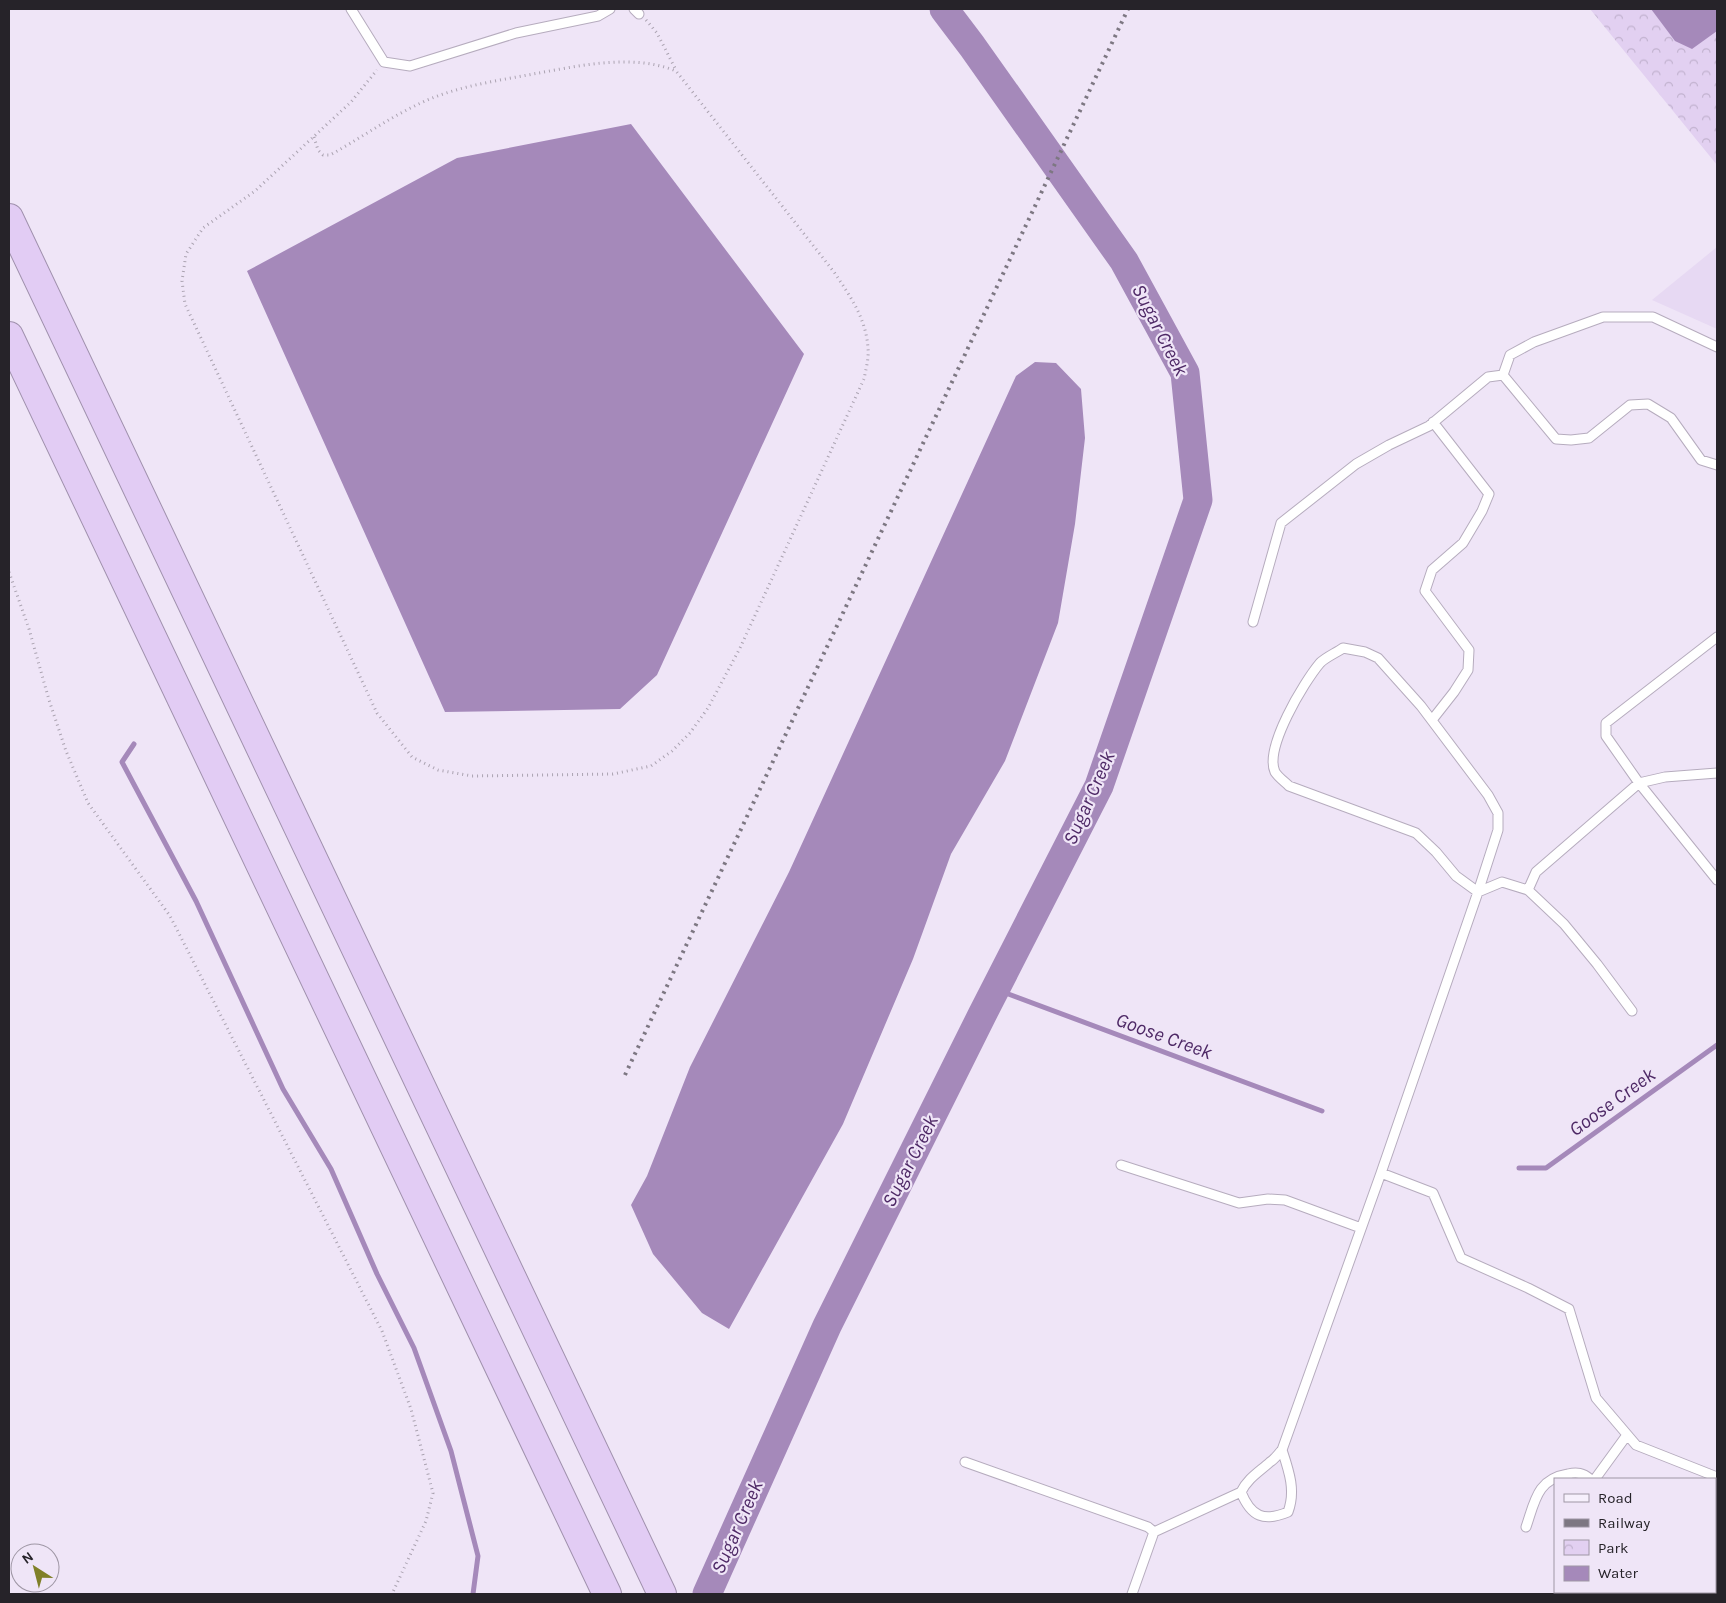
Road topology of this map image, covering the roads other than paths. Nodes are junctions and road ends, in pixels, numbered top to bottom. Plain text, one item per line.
1 (351, 9) edge
2 (610, 9) edge
3 (9, 218) edge
4 (9, 336) edge
5 (1717, 347) edge
6 (1503, 375) junction
7 (1433, 422) junction
8 (1717, 466) edge
9 (1253, 622) dead end
10 (1717, 637) edge
11 (1432, 720) junction
12 (1717, 773) edge
13 (1639, 783) junction
14 (1717, 880) edge
15 (1528, 890) junction
16 (1478, 892) junction
17 (1632, 1011) dead end
18 (1121, 1165) dead end
19 (1381, 1173) junction
20 (1361, 1228) junction
21 (1627, 1435) junction
22 (1282, 1450) junction
23 (965, 1462) dead end
24 (1717, 1477) edge
25 (1554, 1478) edge
26 (1555, 1478) edge
27 (1588, 1478) edge
28 (1596, 1478) edge
29 (1241, 1492) junction
30 (1526, 1527) dead end
31 (1154, 1532) junction
32 (607, 1594) edge
33 (662, 1594) edge
34 (1132, 1594) edge

1 - 2 lane
3 - 33 highway
4 - 32 highway
5 - 6 lane
6 - 7 lane
6 - 8 lane
7 - 9 lane
7 - 11 lane
10 - 13 lane
11 - 16 lane
11 - 16 lane
12 - 13 lane
13 - 14 lane
13 - 15 lane
15 - 16 lane
15 - 17 lane
16 - 19 lane
18 - 20 lane
19 - 20 lane
19 - 21 lane
20 - 22 lane
21 - 24 lane
21 - 28 lane
22 - 29 lane
22 - 29 lane
23 - 31 lane
25 - 30 lane
26 - 27 lane
29 - 31 lane
31 - 34 lane

